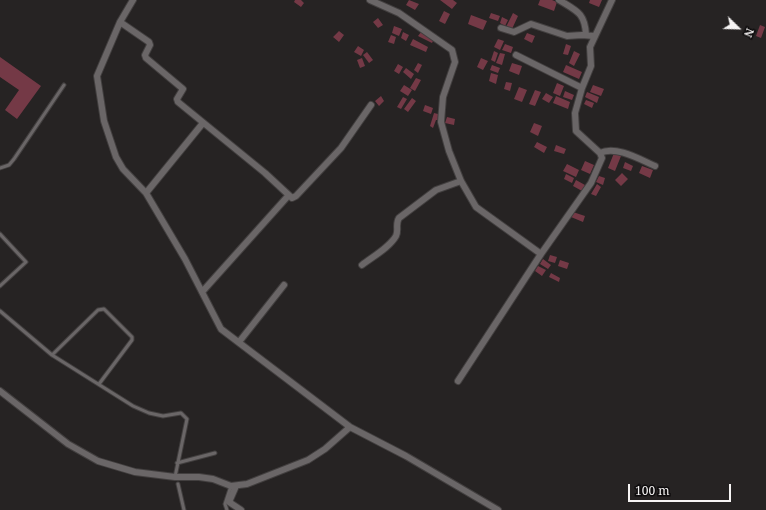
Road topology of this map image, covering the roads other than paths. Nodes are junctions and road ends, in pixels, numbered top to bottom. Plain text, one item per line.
1 (133, 0) edge
2 (370, 0) edge
3 (559, 0) edge
4 (612, 0) edge
5 (120, 22) junction
6 (501, 28) dead end
7 (586, 35) junction
8 (594, 36) junction
9 (516, 55) dead end
10 (64, 84) dead end
11 (582, 88) junction
12 (371, 104) dead end
13 (203, 123) junction
14 (600, 152) junction
15 (655, 166) dead end
16 (0, 168) edge
17 (461, 181) junction
18 (146, 193) junction
19 (288, 196) junction
20 (0, 234) edge
21 (541, 254) junction
22 (362, 265) dead end
23 (284, 285) dead end
24 (0, 286) edge
25 (202, 292) junction
26 (0, 311) edge
27 (239, 342) junction
28 (52, 355) junction
29 (458, 381) dead end
30 (99, 384) junction
31 (0, 391) edge
32 (350, 427) junction
33 (216, 453) dead end
34 (177, 463) junction
35 (174, 477) junction
36 (178, 484) joint
37 (233, 486) junction
38 (184, 510) edge
39 (227, 510) edge
40 (241, 510) edge
41 (498, 510) edge

1 - 5 street
2 - 17 street
3 - 7 street
4 - 8 street
5 - 13 street
5 - 18 street
6 - 7 street
7 - 8 street
8 - 11 street
9 - 11 street
10 - 16 lane
11 - 14 street
12 - 19 street
13 - 18 street
13 - 19 street
14 - 15 street
14 - 21 street
17 - 21 street
17 - 22 street
18 - 25 street
19 - 25 street
20 - 24 lane
21 - 29 street
23 - 27 street
25 - 27 street
26 - 28 lane
27 - 32 street
28 - 30 lane
28 - 30 lane
30 - 34 lane
31 - 35 street
32 - 37 street
32 - 41 street
33 - 34 lane
34 - 35 lane
35 - 36 street
35 - 37 street
36 - 38 lane
37 - 39 lane
37 - 40 street

